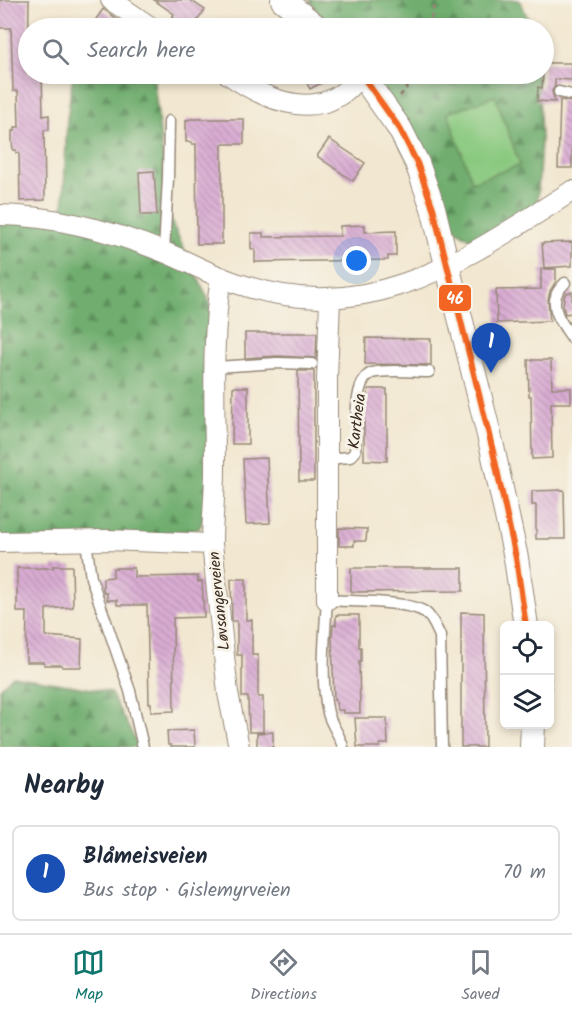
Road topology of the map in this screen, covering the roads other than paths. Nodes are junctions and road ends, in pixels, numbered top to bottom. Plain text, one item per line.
1 (111, 0) edge
2 (283, 0) edge
3 (137, 18) edge
4 (306, 18) edge
5 (244, 84) edge
6 (352, 84) edge
7 (368, 84) edge
8 (559, 92) dead end
9 (572, 95) edge
10 (169, 121) dead end
11 (572, 191) edge
12 (0, 215) edge
13 (164, 252) junction
14 (448, 266) junction
15 (221, 277) junction
16 (565, 283) dead end
17 (330, 299) junction
18 (572, 338) edge
19 (312, 364) dead end
20 (215, 367) junction
21 (429, 372) dead end
22 (327, 459) junction
23 (86, 541) junction
24 (0, 542) edge
25 (212, 544) junction
26 (327, 600) junction
27 (525, 621) edge
28 (533, 729) edge
29 (143, 747) edge
30 (239, 747) edge
31 (343, 747) edge
32 (442, 747) edge
33 (532, 747) edge

1 - 3 street
2 - 4 street
5 - 6 street
7 - 14 street
8 - 9 lane
10 - 13 lane
11 - 14 street
12 - 13 street
13 - 15 street
14 - 17 street
14 - 27 street
15 - 17 street
15 - 20 street
16 - 18 lane
17 - 22 street, Kartheia
19 - 20 lane
20 - 25 street
21 - 22 lane, Kartheia
22 - 26 street
23 - 24 street, Løvsangerveien
23 - 25 street, Løvsangerveien
23 - 29 lane
25 - 30 street, Løvsangerveien
26 - 31 lane
26 - 32 lane
28 - 33 street

